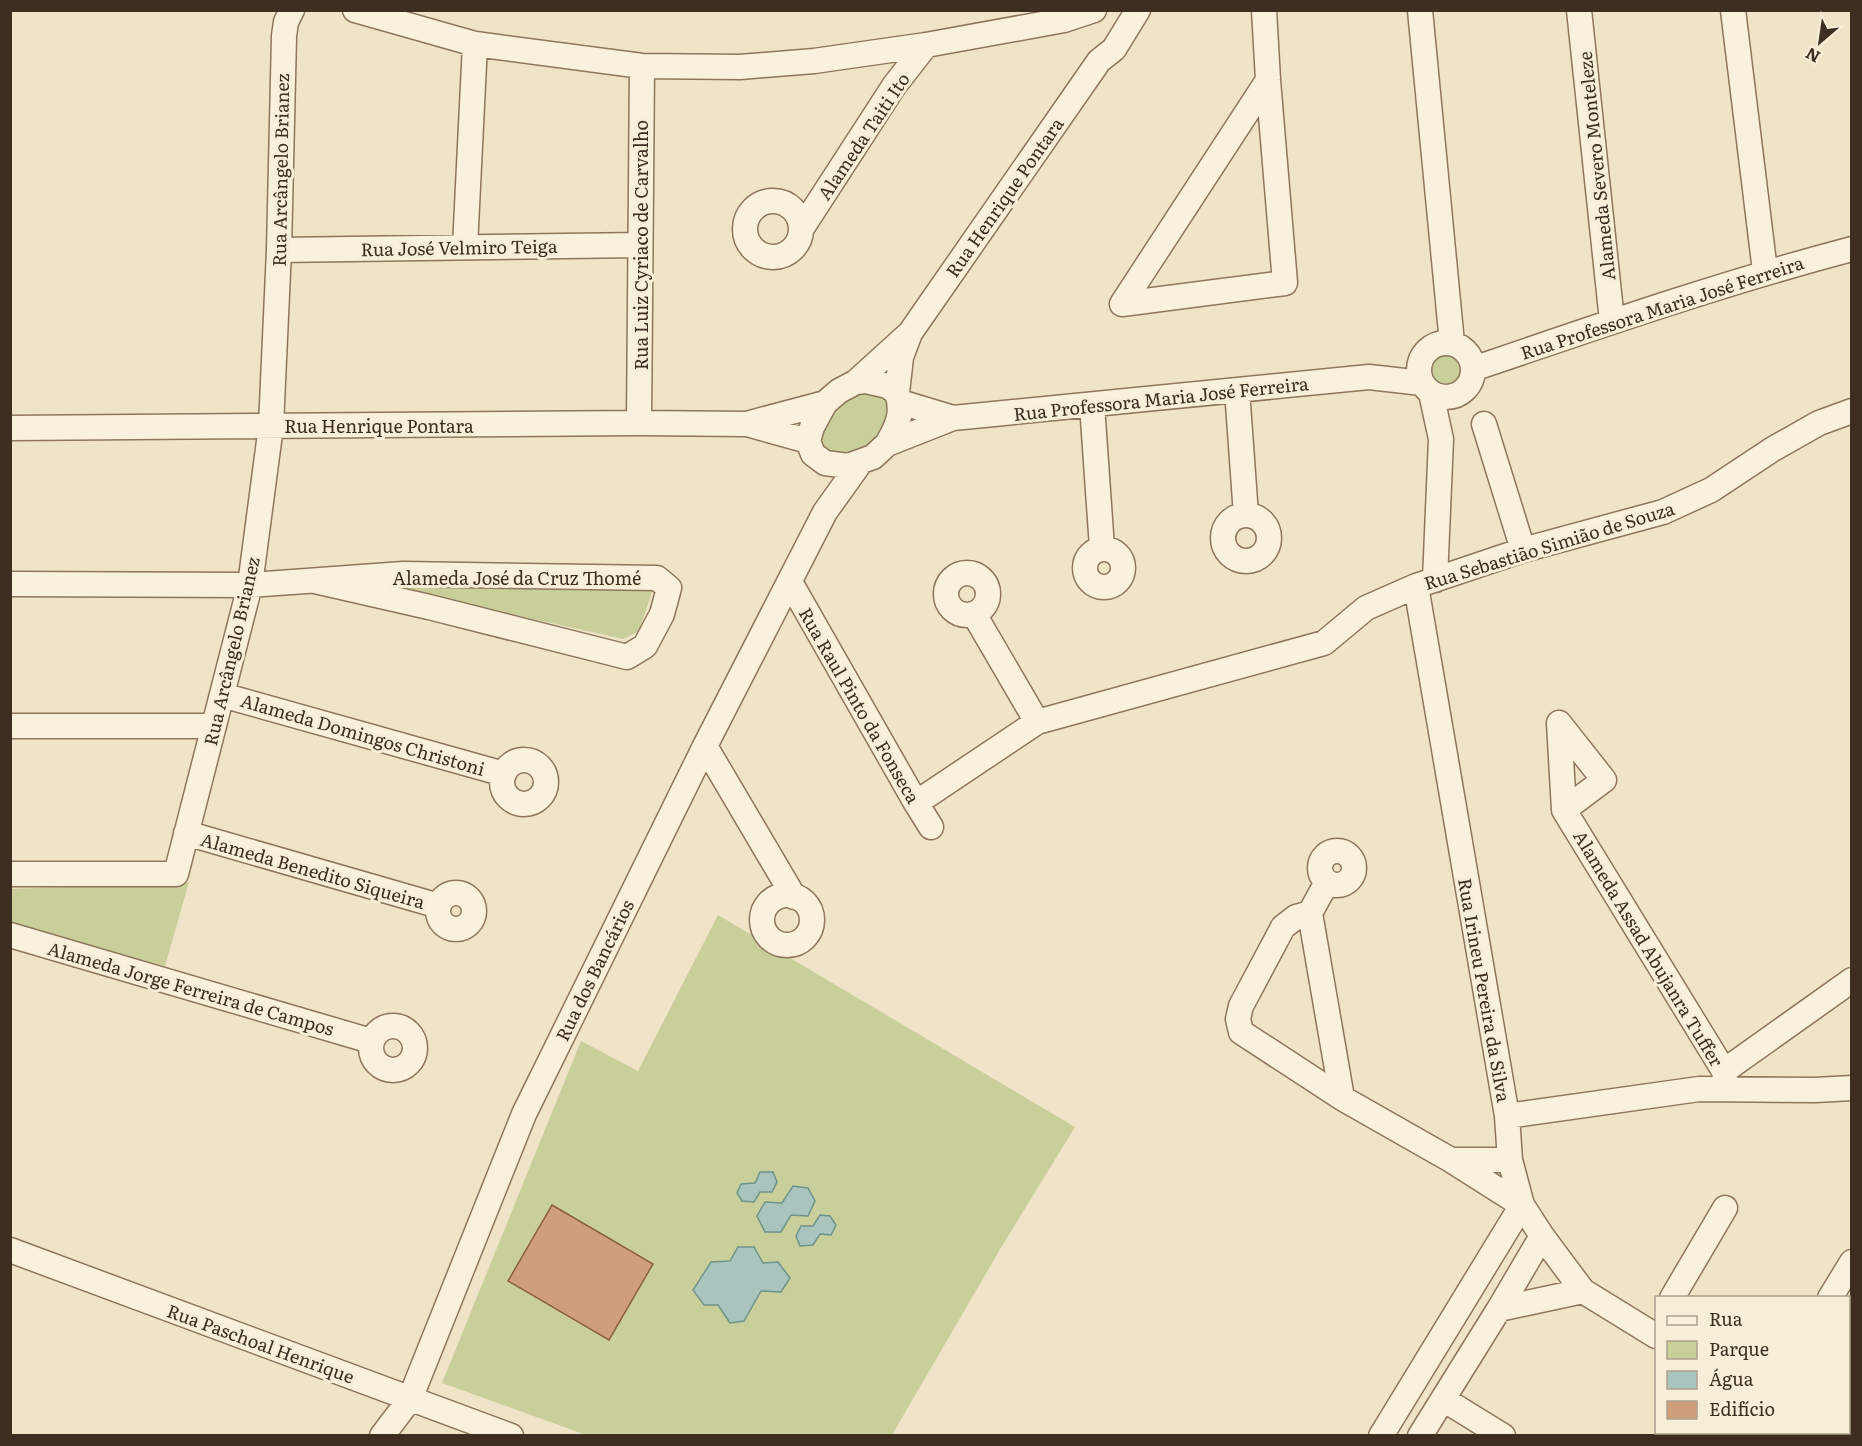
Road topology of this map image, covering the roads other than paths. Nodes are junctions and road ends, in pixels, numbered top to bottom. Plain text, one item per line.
1 (292, 10) edge
2 (355, 10) edge
3 (1094, 10) edge
4 (1119, 10) edge
5 (1138, 10) edge
6 (1264, 10) edge
7 (1420, 10) edge
8 (1579, 10) edge
9 (1733, 10) edge
10 (475, 44) junction
11 (926, 45) junction
12 (1099, 61) junction
13 (642, 66) junction
14 (1268, 80) junction
15 (802, 228) dead end
16 (640, 245) junction
17 (465, 247) junction
18 (1851, 249) edge
19 (279, 250) junction
20 (1765, 272) junction
21 (1612, 321) junction
22 (910, 333) junction
23 (1452, 343) junction
24 (1421, 356) junction
25 (1473, 369) junction
26 (1369, 378) junction
27 (856, 382) junction
28 (1426, 388) junction
29 (1237, 390) junction
30 (1461, 393) junction
31 (898, 397) junction
32 (825, 403) junction
33 (1092, 405) junction
34 (1851, 411) edge
35 (953, 418) junction
36 (639, 423) junction
37 (747, 424) junction
38 (1484, 424) dead end
39 (271, 426) junction
40 (10, 428) edge
41 (1441, 439) junction
42 (808, 441) junction
43 (887, 444) junction
44 (825, 463) junction
45 (860, 463) junction
46 (825, 512) junction
47 (1246, 515) dead end
48 (1102, 548) dead end
49 (1523, 549) junction
50 (315, 581) junction
51 (789, 582) junction
52 (1425, 583) junction
53 (10, 584) edge
54 (250, 585) junction
55 (974, 614) dead end
56 (222, 695) junction
57 (1037, 722) junction
58 (10, 726) edge
59 (214, 726) junction
60 (705, 746) junction
61 (504, 774) dead end
62 (915, 803) junction
63 (1564, 810) dead end
64 (931, 827) dead end
65 (186, 833) junction
66 (10, 874) edge
67 (1327, 882) dead end
68 (794, 897) dead end
69 (439, 906) dead end
70 (1310, 913) junction
71 (10, 935) edge
72 (1851, 980) edge
73 (371, 1041) dead end
74 (1725, 1080) junction
75 (1851, 1088) edge
76 (1342, 1098) junction
77 (1507, 1116) junction
78 (1451, 1160) junction
79 (1510, 1160) junction
80 (1521, 1205) junction
81 (1725, 1208) dead end
82 (1542, 1236) junction
83 (10, 1250) edge
84 (1851, 1262) edge
85 (1582, 1291) junction
86 (1673, 1296) edge
87 (1831, 1296) edge
88 (1499, 1309) junction
89 (1655, 1331) edge
90 (410, 1399) junction
91 (1443, 1399) junction
92 (382, 1436) edge
93 (511, 1436) edge
94 (1381, 1436) edge
95 (1420, 1436) edge
96 (1503, 1436) edge

1 - 19 street, Rua Arcângelo Brianez
2 - 10 street
3 - 11 street
4 - 12 street, Rua Henrique Pontara
5 - 12 street, Rua Henrique Pontara
6 - 14 street
7 - 23 street
8 - 21 street, Alameda Severo Monteleze
9 - 20 street
10 - 13 street
10 - 17 street
11 - 13 street
11 - 15 street, Alameda Taiti Ito
12 - 22 street, Rua Henrique Pontara
13 - 16 street, Rua Luiz Cyriaco de Carvalho
14 - 14 street
16 - 17 street, Rua José Velmiro Teiga
16 - 36 street, Rua Luiz Cyriaco de Carvalho
17 - 19 street, Rua José Velmiro Teiga
18 - 20 street, Rua Professora Maria José Ferreira
19 - 39 street, Rua Arcângelo Brianez
20 - 21 street, Rua Professora Maria José Ferreira
21 - 25 street, Rua Professora Maria José Ferreira
22 - 27 street, Rua Henrique Pontara
22 - 31 street, Rua Henrique Pontara
23 - 24 street
23 - 25 street
24 - 26 street, Rua Professora Maria José Ferreira
24 - 28 street
25 - 30 street
26 - 28 street, Rua Professora Maria José Ferreira
26 - 29 street, Rua Professora Maria José Ferreira
27 - 31 street
27 - 32 street
28 - 30 street
28 - 41 street, Rua Irineu Pereira da Silva
29 - 33 street, Rua Professora Maria José Ferreira
29 - 47 street
30 - 41 street, Rua Irineu Pereira da Silva
31 - 35 street, Rua Professora Maria José Ferreira
31 - 43 street
32 - 37 street, Rua Henrique Pontara
32 - 42 street
33 - 35 street, Rua Professora Maria José Ferreira
33 - 48 street
34 - 49 street, Rua Sebastião Simião de Souza
35 - 43 street, Rua Professora Maria José Ferreira
36 - 37 street, Rua Henrique Pontara
36 - 39 street, Rua Henrique Pontara
37 - 42 street, Rua Henrique Pontara
38 - 49 street
39 - 40 street, Rua Henrique Pontara
39 - 54 street, Rua Arcângelo Brianez
41 - 52 street, Rua Irineu Pereira da Silva
42 - 44 street
43 - 45 street
44 - 45 street
44 - 46 street, Rua dos Bancários
45 - 46 street, Rua dos Bancários
46 - 51 street, Rua dos Bancários
49 - 52 street, Rua Sebastião Simião de Souza
50 - 50 street, Alameda José da Cruz Thomé
50 - 54 street, Alameda José da Cruz Thomé
51 - 60 street, Rua dos Bancários
51 - 62 street, Rua Raul Pinto da Fonseca
52 - 57 street, Rua Sebastião Simião de Souza
52 - 77 street, Rua Irineu Pereira da Silva
53 - 54 street, Alameda José da Cruz Thomé
54 - 56 street, Rua Arcângelo Brianez
55 - 57 street
56 - 59 street, Rua Arcângelo Brianez
56 - 61 street, Alameda Domingos Christoni
57 - 62 street, Rua Sebastião Simião de Souza
58 - 59 street
59 - 65 street, Rua Arcângelo Brianez
60 - 68 street
60 - 90 street, Rua dos Bancários
62 - 64 street, Rua Raul Pinto da Fonseca
63 - 74 street, Alameda Assad Abujanra Tuffer
65 - 66 street, Rua Arcângelo Brianez
65 - 69 street, Alameda Benedito Siqueira
67 - 70 street
70 - 76 street
70 - 76 street
71 - 73 street, Alameda Jorge Ferreira de Campos
72 - 74 street
74 - 75 street
74 - 77 street
76 - 78 street
77 - 79 street, Rua Irineu Pereira da Silva
78 - 79 street
78 - 80 street
79 - 80 street, Rua Irineu Pereira da Silva
80 - 82 street, Rua Irineu Pereira da Silva
80 - 94 street
81 - 86 street
82 - 85 street, Rua Irineu Pereira da Silva
82 - 88 street
83 - 90 street, Rua Paschoal Henrique
84 - 87 street
85 - 88 street
85 - 89 street, Rua Irineu Pereira da Silva
88 - 91 street
90 - 92 street, Rua dos Bancários
90 - 93 street, Rua Paschoal Henrique
91 - 95 street
91 - 96 street

